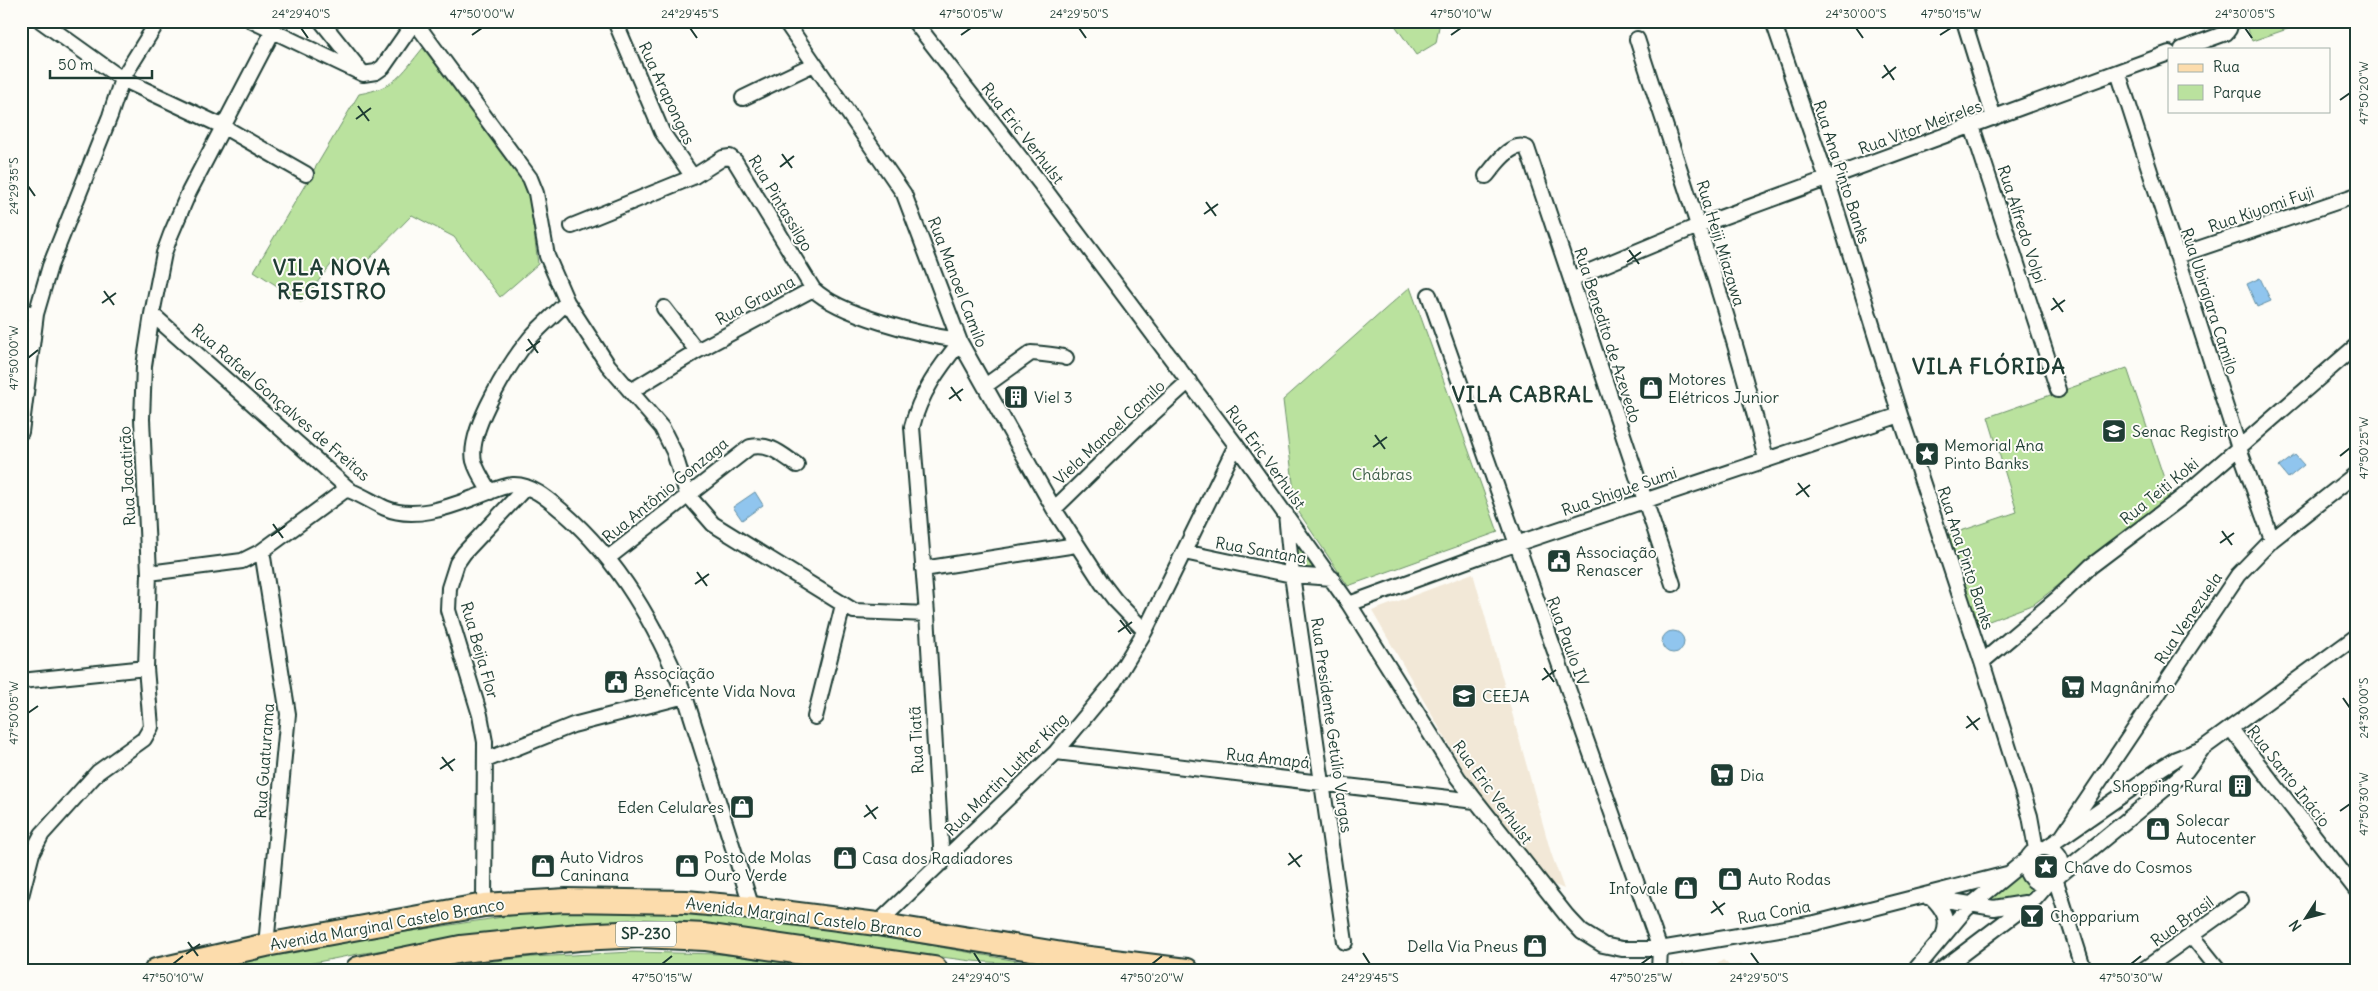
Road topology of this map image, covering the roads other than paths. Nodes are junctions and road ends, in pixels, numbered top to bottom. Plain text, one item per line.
1 (41, 21) edge
2 (158, 21) edge
3 (252, 21) edge
4 (321, 21) edge
5 (615, 21) edge
6 (785, 21) edge
7 (914, 21) edge
8 (1773, 21) edge
9 (1964, 21) edge
10 (2231, 21) edge
11 (415, 22) edge
12 (273, 30) junction
13 (1637, 39) dead end
14 (2185, 48) edge
15 (2168, 54) edge
16 (814, 64) junction
17 (2118, 72) junction
18 (363, 74) junction
19 (122, 80) junction
20 (744, 98) dead end
21 (1994, 118) junction
22 (1972, 126) junction
23 (224, 127) junction
24 (306, 174) dead end
25 (1486, 176) dead end
26 (693, 177) junction
27 (1827, 180) junction
28 (2357, 196) edge
29 (572, 226) dead end
30 (1698, 226) junction
31 (2177, 256) junction
32 (1572, 279) junction
33 (813, 289) junction
34 (1428, 295) dead end
35 (567, 302) junction
36 (664, 308) dead end
37 (21, 311) edge
38 (36, 314) junction
39 (152, 314) junction
40 (959, 341) junction
41 (2357, 345) edge
42 (697, 351) junction
43 (1066, 358) dead end
44 (1190, 381) junction
45 (985, 386) junction
46 (2058, 390) dead end
47 (631, 391) junction
48 (1900, 414) junction
49 (21, 432) edge
50 (1236, 445) junction
51 (2239, 448) junction
52 (1766, 459) junction
53 (797, 465) dead end
54 (2357, 472) edge
55 (526, 487) junction
56 (348, 488) junction
57 (490, 492) junction
58 (687, 494) junction
59 (1644, 501) junction
60 (1054, 508) junction
61 (1286, 513) junction
62 (2272, 540) junction
63 (1076, 545) junction
64 (1515, 545) junction
65 (262, 551) junction
66 (1184, 552) junction
67 (608, 558) junction
68 (923, 570) junction
69 (149, 573) junction
70 (1292, 575) junction
71 (1332, 578) junction
72 (1673, 584) dead end
73 (1350, 604) junction
74 (843, 605) junction
75 (927, 614) junction
76 (1146, 631) junction
77 (2357, 636) edge
78 (1982, 662) junction
79 (146, 668) junction
80 (21, 681) edge
81 (684, 696) junction
82 (815, 717) dead end
83 (2231, 729) junction
84 (2202, 749) junction
85 (1056, 752) junction
86 (486, 760) junction
87 (1323, 782) junction
88 (1475, 801) junction
89 (2062, 836) junction
90 (2036, 852) junction
91 (942, 863) junction
92 (2007, 874) junction
93 (2054, 880) junction
94 (2357, 891) edge
95 (21, 896) edge
96 (1928, 897) junction
97 (2035, 898) junction
98 (2241, 900) dead end
99 (484, 905) junction
100 (1970, 905) junction
101 (752, 908) junction
102 (877, 924) junction
103 (1574, 924) joint
104 (2191, 935) junction
105 (1942, 937) junction
106 (1345, 942) dead end
107 (266, 945) junction
108 (1660, 949) junction
109 (156, 970) edge
110 (359, 970) edge
111 (934, 970) edge
112 (1187, 970) edge
113 (1659, 970) edge
114 (1915, 970) edge
115 (1941, 970) edge
116 (2084, 970) edge
117 (2143, 970) edge
118 (2219, 970) edge

1 - 19 street
2 - 19 street
3 - 12 street
4 - 18 street
5 - 26 street, Rua Arapongas
6 - 16 street, Rua Manoel Camilo
7 - 44 street, Rua Eric Verhulst
8 - 27 street, Rua Ana Pinto Banks
9 - 21 street
10 - 14 street
11 - 18 street
11 - 35 street
12 - 18 street
12 - 23 street, Rua Jacatirão
13 - 30 street, Rua Heiji Miazawa
15 - 17 street, Rua Vitor Meireles
16 - 20 street
16 - 40 street, Rua Manoel Camilo
17 - 21 street, Rua Vitor Meireles
17 - 31 street, Rua Ubirajara Camilo
19 - 23 street
19 - 38 street
21 - 22 street, Rua Vitor Meireles
22 - 27 street, Rua Vitor Meireles
22 - 46 street, Rua Alfredo Volpi
23 - 24 street
23 - 39 street, Rua Jacatirão
25 - 32 street, Rua Benedito de Azevedo
26 - 29 street, Rua Pintassilgo
26 - 33 street, Rua Pintassilgo
27 - 30 street, Rua Vitor Meireles
27 - 48 street, Rua Ana Pinto Banks
28 - 31 street, Rua Kiyomi Fuji
30 - 32 street, Rua Vitor Meireles
30 - 52 street, Rua Heiji Miazawa
31 - 51 street, Rua Ubirajara Camilo
32 - 59 street, Rua Benedito de Azevedo
33 - 40 street, Rua Grauna
33 - 42 street, Rua Grauna
34 - 64 street, Rua Paulo IV
35 - 47 street
35 - 57 street
36 - 42 street
37 - 38 street
38 - 49 street
39 - 56 street, Rua Rafael Gonçalves de Freitas
39 - 69 street, Rua Jacatirão
40 - 45 street, Rua Manoel Camilo
40 - 68 street
41 - 51 street, Rua Teiti Koki
42 - 47 street, Rua Grauna
43 - 45 street
44 - 50 street, Rua Eric Verhulst
44 - 60 street, Viela Manoel Camilo
45 - 60 street, Rua Manoel Camilo
47 - 58 street
48 - 52 street, Rua Shigue Sumi
48 - 78 street, Rua Ana Pinto Banks
50 - 61 street, Rua Eric Verhulst
50 - 66 street, Rua Martin Luther King
51 - 62 street, Rua Ubirajara Camilo
51 - 78 street, Rua Teiti Koki
52 - 59 street, Rua Shigue Sumi
53 - 58 street, Rua Antônio Gonzaga
54 - 62 street, Rua Venezuela
55 - 57 street, Rua Rafael Gonçalves de Freitas
55 - 67 street
55 - 86 street, Rua Beija Flor
56 - 57 street, Rua Rafael Gonçalves de Freitas
56 - 65 street
58 - 67 street, Rua Antônio Gonzaga
58 - 74 street
59 - 64 street, Rua Shigue Sumi
59 - 72 street, Rua Benedito de Azevedo
60 - 63 street, Rua Manoel Camilo
61 - 70 street, Rua Presidente Getúlio Vargas
61 - 71 street, Rua Eric Verhulst
62 - 89 street, Rua Venezuela
63 - 68 street
63 - 76 street, Rua Manoel Camilo
64 - 73 street, Rua Shigue Sumi
64 - 108 street, Rua Paulo IV
65 - 69 street
65 - 107 street, Rua Guaturama
66 - 70 street, Rua Santana
66 - 76 street, Rua Martin Luther King
67 - 81 street
68 - 75 street, Rua Tiatã
69 - 79 street, Rua Jacatirão
70 - 71 street, Rua Santana
70 - 87 street, Rua Presidente Getúlio Vargas
71 - 73 street, Rua Eric Verhulst
73 - 88 street, Rua Eric Verhulst
74 - 75 street
74 - 82 street
75 - 91 street, Rua Tiatã
76 - 85 street, Rua Martin Luther King
77 - 83 street
78 - 90 street, Rua Ana Pinto Banks
79 - 80 street
79 - 95 street, Rua Jacatirão
81 - 86 street
81 - 101 street
83 - 84 street
83 - 94 street, Rua Santo Inácio
84 - 89 street
84 - 93 street
85 - 87 street, Rua Amapá
85 - 91 street, Rua Martin Luther King
86 - 99 street, Rua Beija Flor
87 - 88 street, Rua Amapá
87 - 106 street, Rua Presidente Getúlio Vargas
88 - 103 street, Rua Eric Verhulst
89 - 90 street
90 - 92 street
90 - 93 street
90 - 93 street
91 - 102 street, Rua Martin Luther King
92 - 96 street, Rua Conia
92 - 100 street
93 - 97 street
93 - 116 street
96 - 100 street, Rua Conia
96 - 105 street
96 - 108 street, Rua Conia
97 - 100 street, Rua Conia
97 - 115 street
98 - 104 street, Rua Brasil
99 - 101 main road, Avenida Marginal Castelo Branco
99 - 107 main road, Avenida Marginal Castelo Branco
100 - 105 street
101 - 102 main road, Avenida Marginal Castelo Branco
102 - 112 main road, Avenida Marginal Castelo Branco
103 - 108 street, Rua Conia
104 - 117 street, Rua Brasil
104 - 118 street
105 - 114 street
107 - 109 main road, Avenida Marginal Castelo Branco
108 - 113 street, Rua Paulo IV
110 - 111 highway, SP-230

